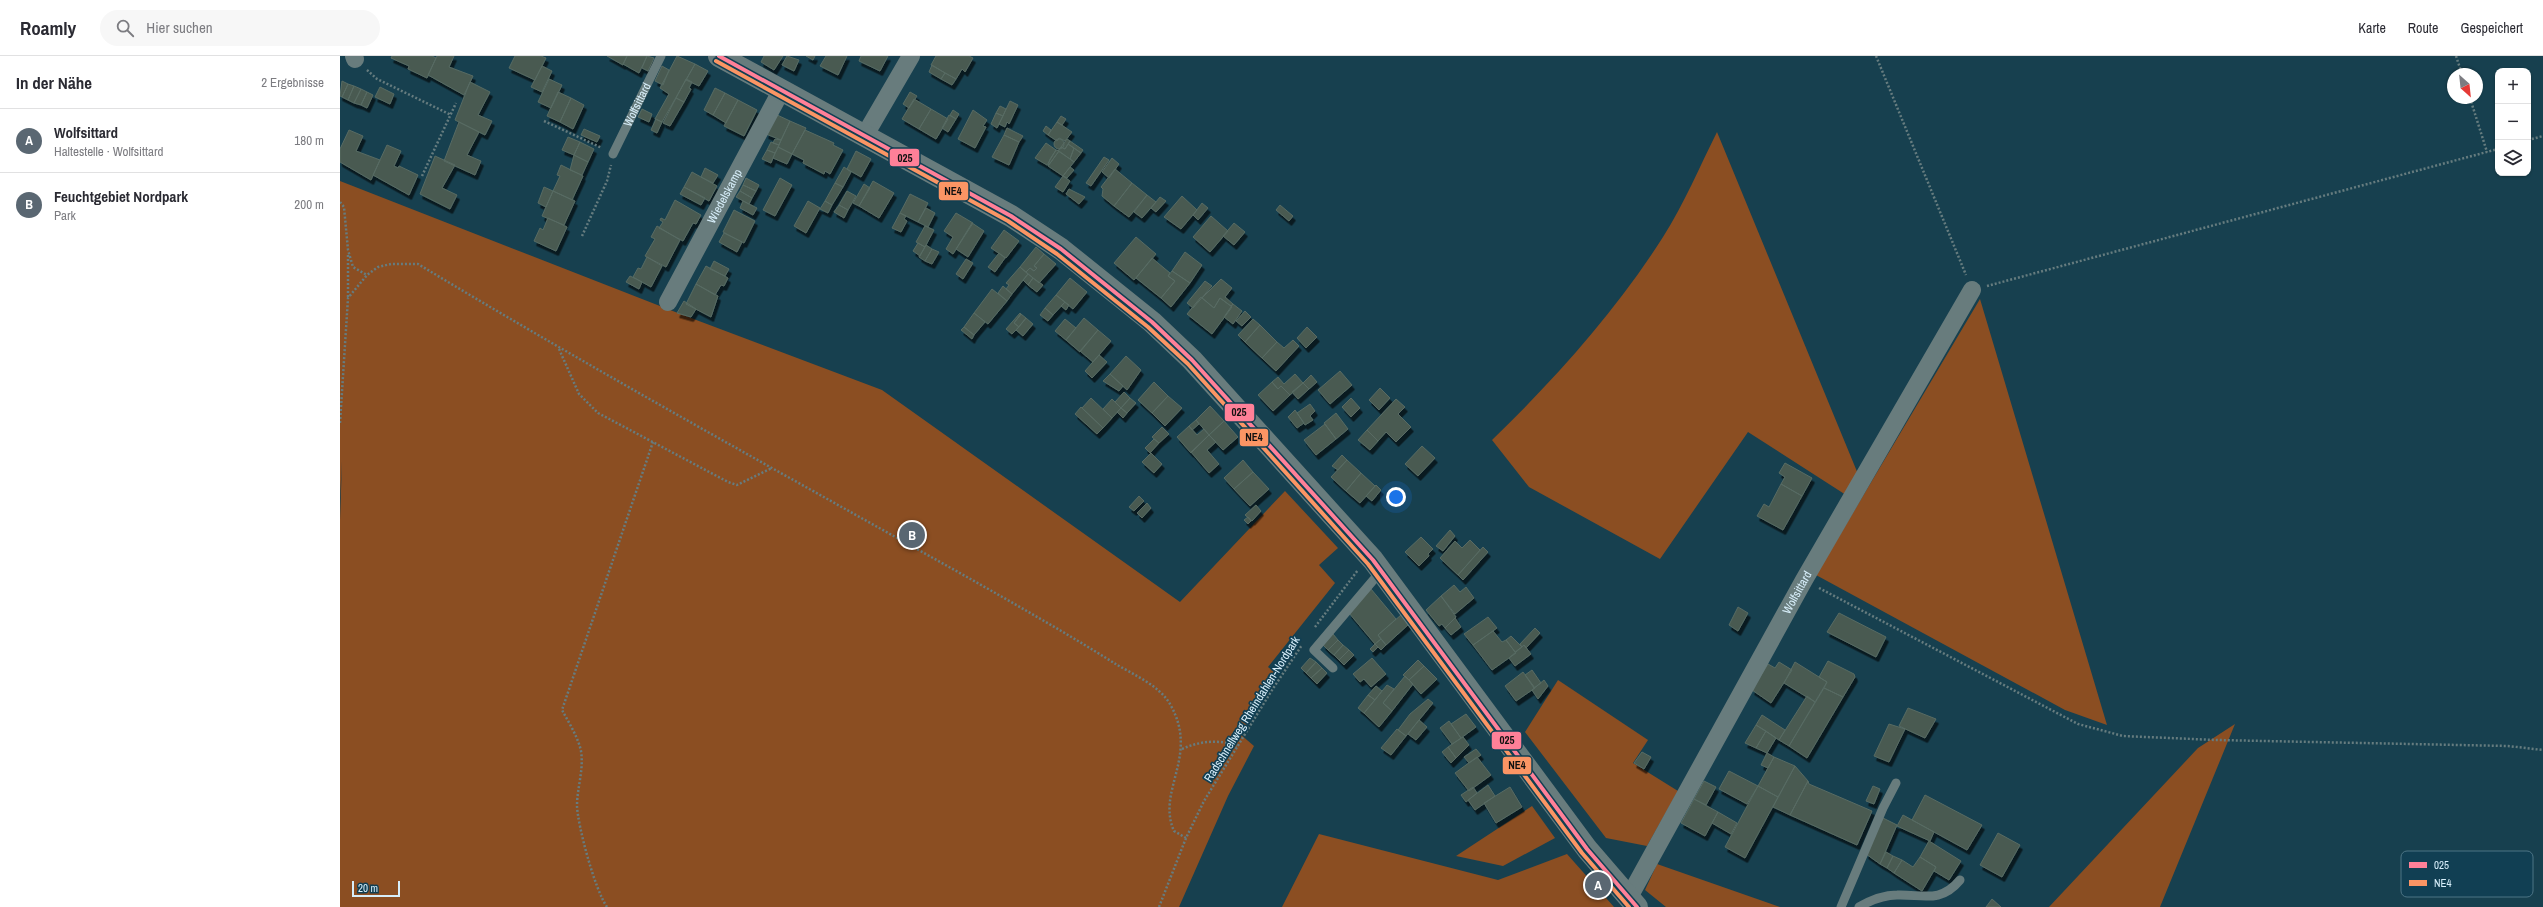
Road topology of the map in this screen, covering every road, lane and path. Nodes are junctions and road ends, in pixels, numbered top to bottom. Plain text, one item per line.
1 (661, 56) edge
2 (719, 56) edge
3 (911, 56) edge
4 (1876, 56) edge
5 (2456, 56) edge
6 (355, 57) edge
7 (2460, 68) edge
8 (781, 90) junction
9 (456, 103) dead end
10 (2472, 104) edge
11 (451, 115) junction
12 (544, 121) dead end
13 (864, 136) junction
14 (2543, 136) edge
15 (2531, 139) edge
16 (2495, 150) edge
17 (2487, 152) junction
18 (613, 154) junction
19 (422, 176) dead end
20 (340, 202) edge
21 (582, 236) dead end
22 (348, 250) junction
23 (367, 275) junction
24 (1972, 290) junction
25 (348, 298) junction
26 (668, 302) dead end
27 (558, 348) junction
28 (340, 423) edge
29 (654, 442) junction
30 (772, 468) junction
31 (1377, 565) junction
32 (1804, 580) junction
33 (1311, 633) dead end
34 (1306, 639) dead end
35 (1333, 668) dead end
36 (1238, 746) junction
37 (1182, 749) junction
38 (2543, 750) edge
39 (1896, 783) dead end
40 (1186, 838) junction
41 (1960, 880) dead end
42 (1632, 903) edge
43 (607, 907) edge
44 (1158, 907) edge
45 (1841, 907) edge
46 (1859, 907) edge

1 - 18 lane, Wolfsittard
2 - 8 street, Wolfsittard
3 - 13 street
4 - 24 path
5 - 7 path
6 - 11 path
8 - 13 street, Wolfsittard
8 - 26 street, Wiedelskamp
9 - 11 path
10 - 17 path
11 - 19 path
12 - 18 path
13 - 31 street, Wolfsittard
14 - 15 path
16 - 17 path
17 - 24 path
18 - 21 path
20 - 22 path
22 - 23 path
22 - 25 path
23 - 25 path
23 - 27 path
24 - 32 street, Wolfsittard
25 - 28 path
27 - 29 path
27 - 30 path
29 - 30 path
29 - 43 path
30 - 37 path
31 - 33 path, Radschnellweg Rheindahlen-Nordpark
31 - 35 lane
31 - 42 street, Wolfsittard
32 - 38 path
32 - 42 street, Wolfsittard
34 - 36 path, Radschnellweg Rheindahlen-Nordpark
36 - 37 path
36 - 40 path, Radschnellweg Rheindahlen-Nordpark
37 - 40 path
39 - 45 lane
40 - 44 path, Radschnellweg Rheindahlen-Nordpark
41 - 46 lane

